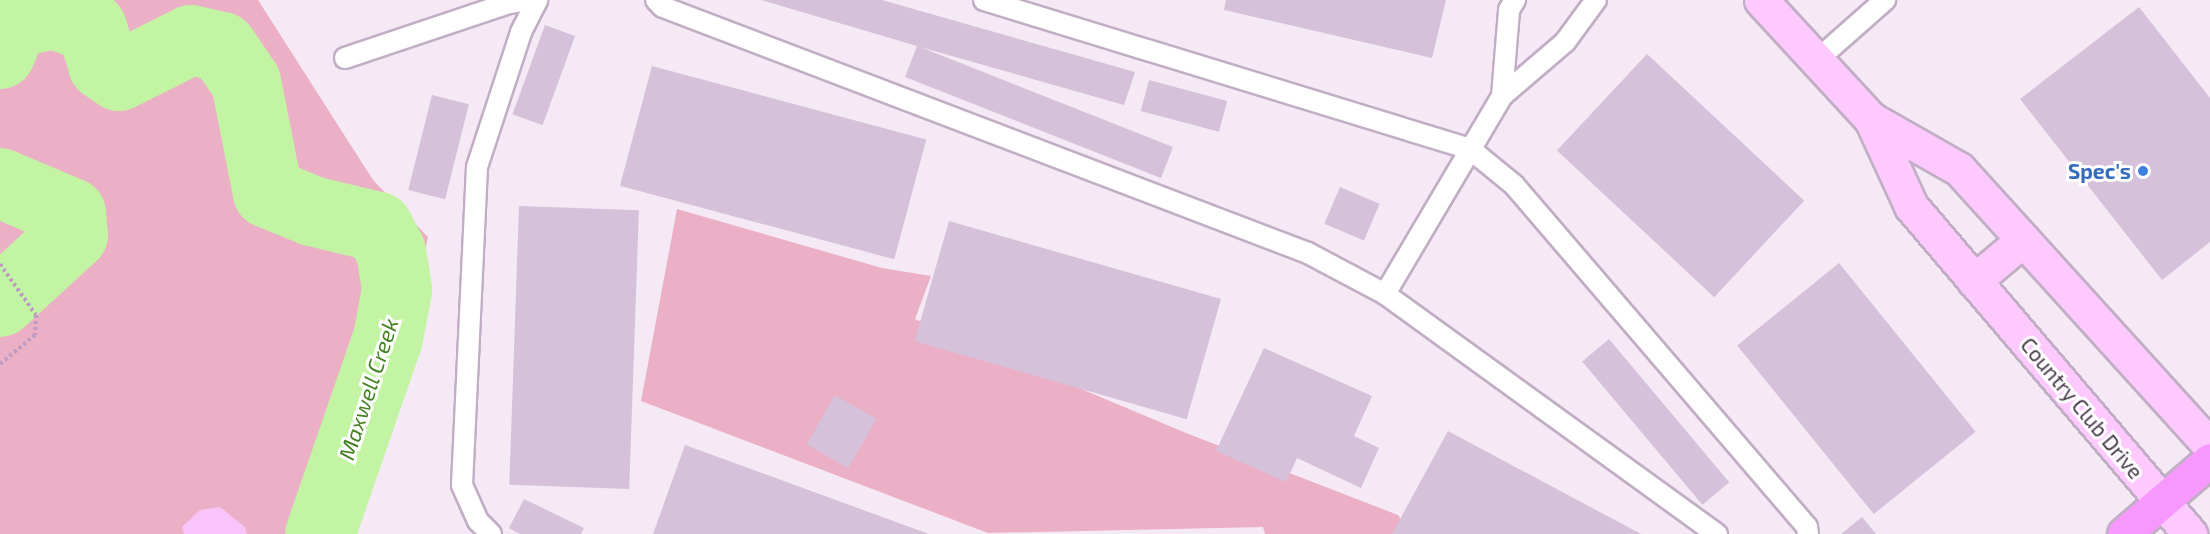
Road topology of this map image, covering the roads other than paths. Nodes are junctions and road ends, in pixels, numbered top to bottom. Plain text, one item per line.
1 (528, 0) edge
2 (537, 0) edge
3 (656, 0) edge
4 (984, 0) edge
5 (1515, 0) edge
6 (1596, 0) edge
7 (1761, 0) edge
8 (1886, 0) edge
9 (345, 58) dead end
10 (1817, 60) junction
11 (1502, 96) junction
12 (1871, 119) junction
13 (1470, 149) junction
14 (2023, 240) junction
15 (1974, 281) junction
16 (1385, 294) junction
17 (2210, 446) edge
18 (2210, 460) edge
19 (2161, 501) junction
20 (491, 534) edge
21 (1717, 534) edge
22 (1808, 534) edge
23 (2124, 534) edge
24 (2190, 534) edge

1 - 9 lane
2 - 20 lane
3 - 16 lane
4 - 13 lane
5 - 11 lane
6 - 11 lane
7 - 10 street, Country Club Drive
8 - 10 lane
10 - 12 street, Country Club Drive
11 - 13 lane
12 - 14 street, Country Club Drive
12 - 15 street, Country Club Drive
13 - 16 lane
13 - 22 lane
14 - 15 street
14 - 17 street, Country Club Drive
15 - 19 street, Country Club Drive
16 - 21 lane
18 - 19 main road
19 - 23 main road
19 - 24 street, Country Club Drive

